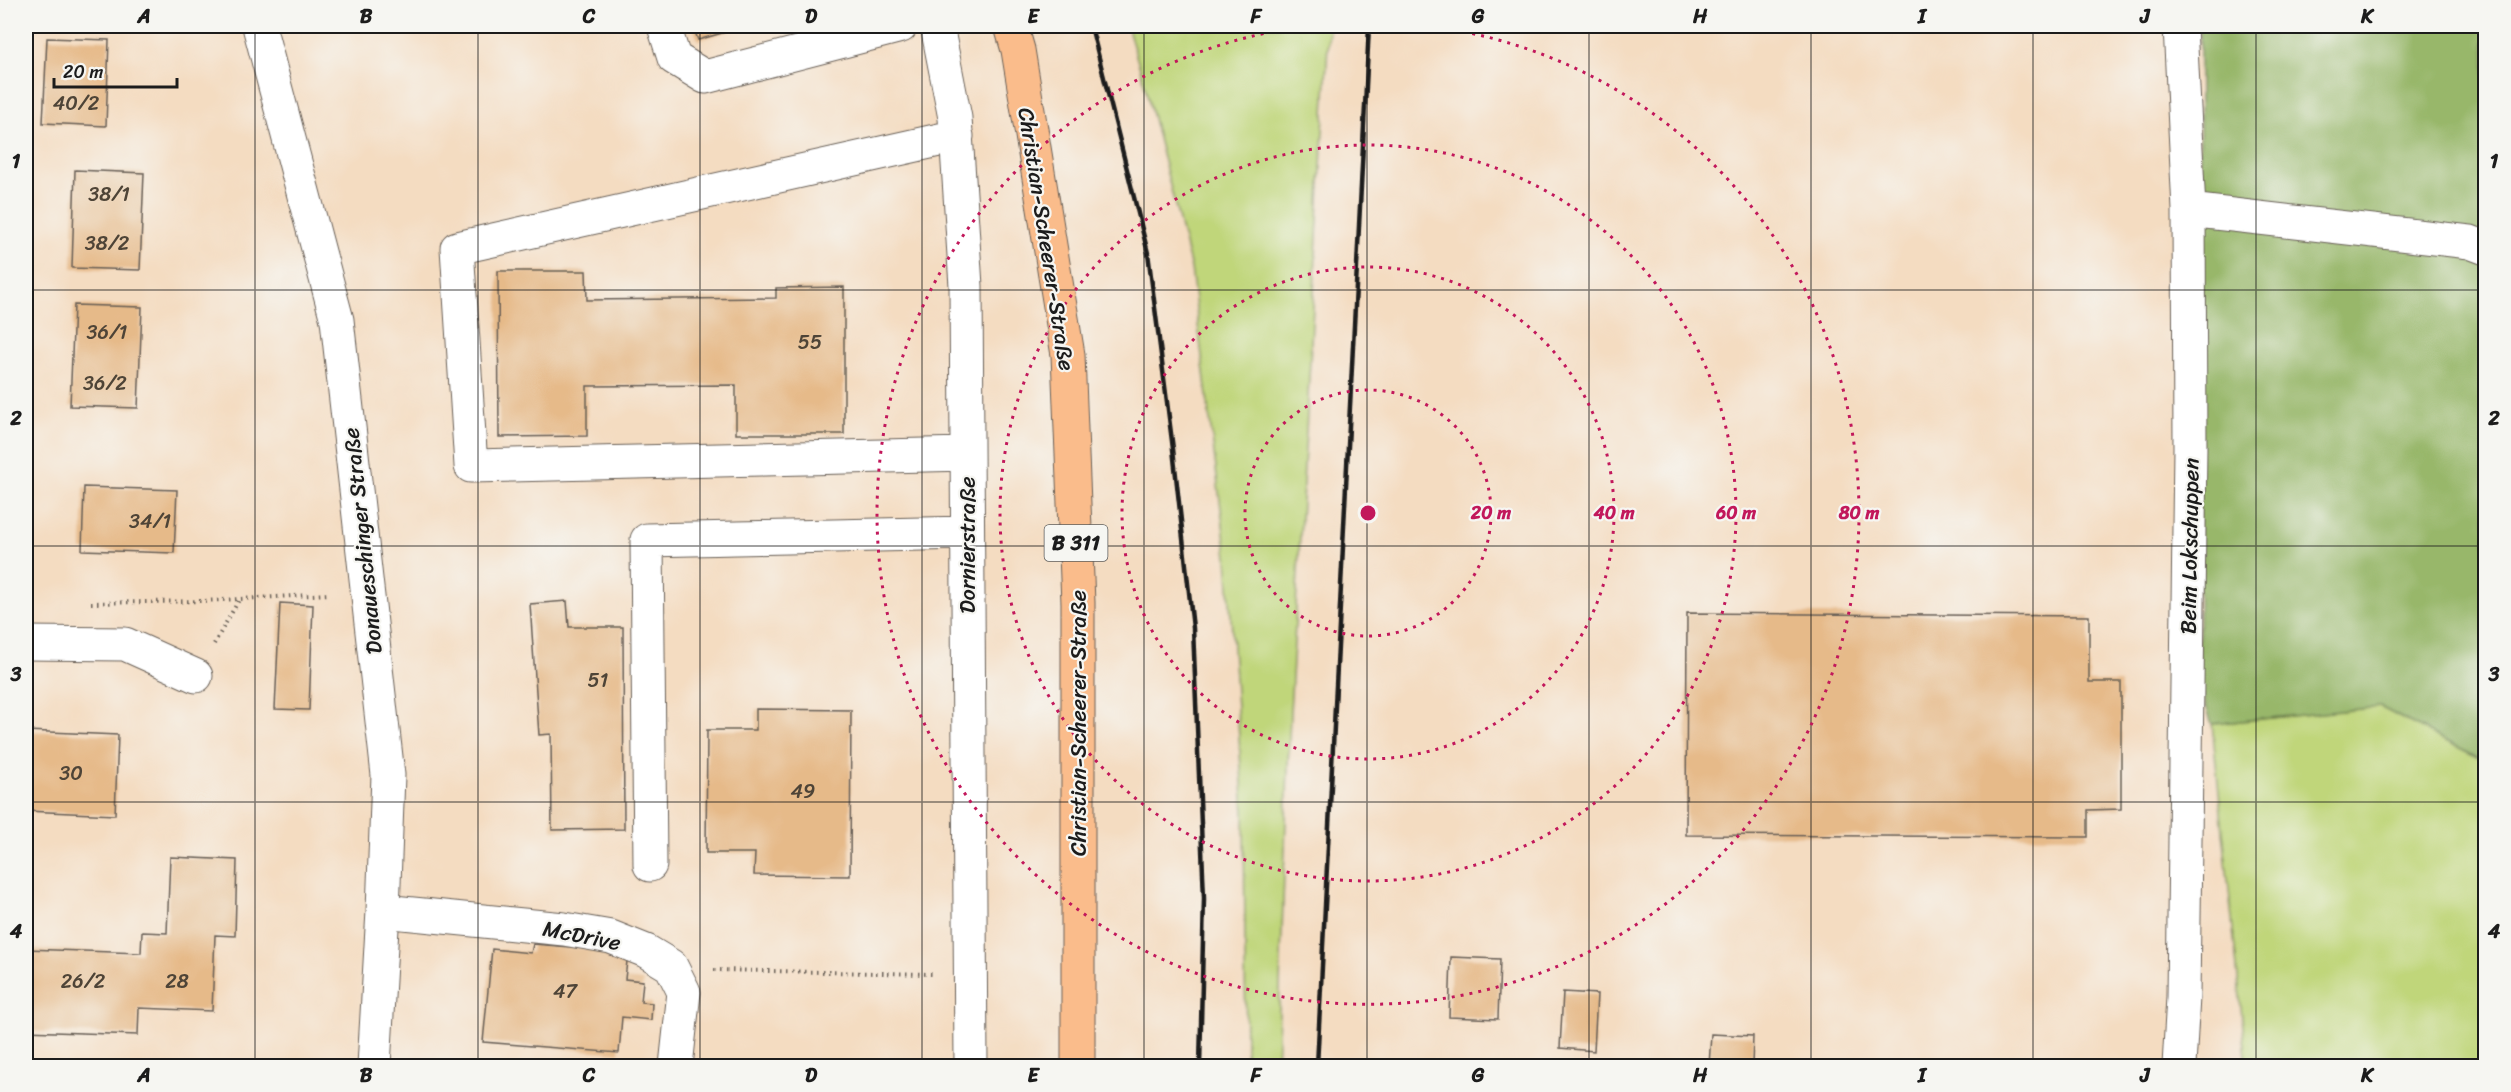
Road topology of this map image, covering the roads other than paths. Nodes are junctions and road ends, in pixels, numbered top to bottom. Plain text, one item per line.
1 (259, 26) edge
2 (664, 26) edge
3 (902, 26) edge
4 (937, 26) edge
5 (1011, 26) edge
6 (2180, 26) edge
7 (957, 136) junction
8 (2189, 210) junction
9 (2486, 248) edge
10 (967, 454) junction
11 (967, 533) junction
12 (26, 643) edge
13 (196, 676) road end
14 (650, 865) dead end
15 (383, 911) junction
16 (374, 1066) edge
17 (676, 1066) edge
18 (971, 1066) edge
19 (1078, 1066) edge
20 (2179, 1066) edge

1 - 15 street, Donaueschinger Straße
2 - 3 street
4 - 7 street, Dornierstraße
5 - 19 main road, Christian-Scheerer-Straße / B 311
6 - 8 street, Beim Lokschuppen
7 - 10 street, Dornierstraße
7 - 10 street
8 - 9 street
8 - 20 street, Beim Lokschuppen
10 - 11 street, Dornierstraße
11 - 14 street
11 - 18 street, Dornierstraße
12 - 13 street
15 - 16 street, Donaueschinger Straße
15 - 17 street, McDrive

